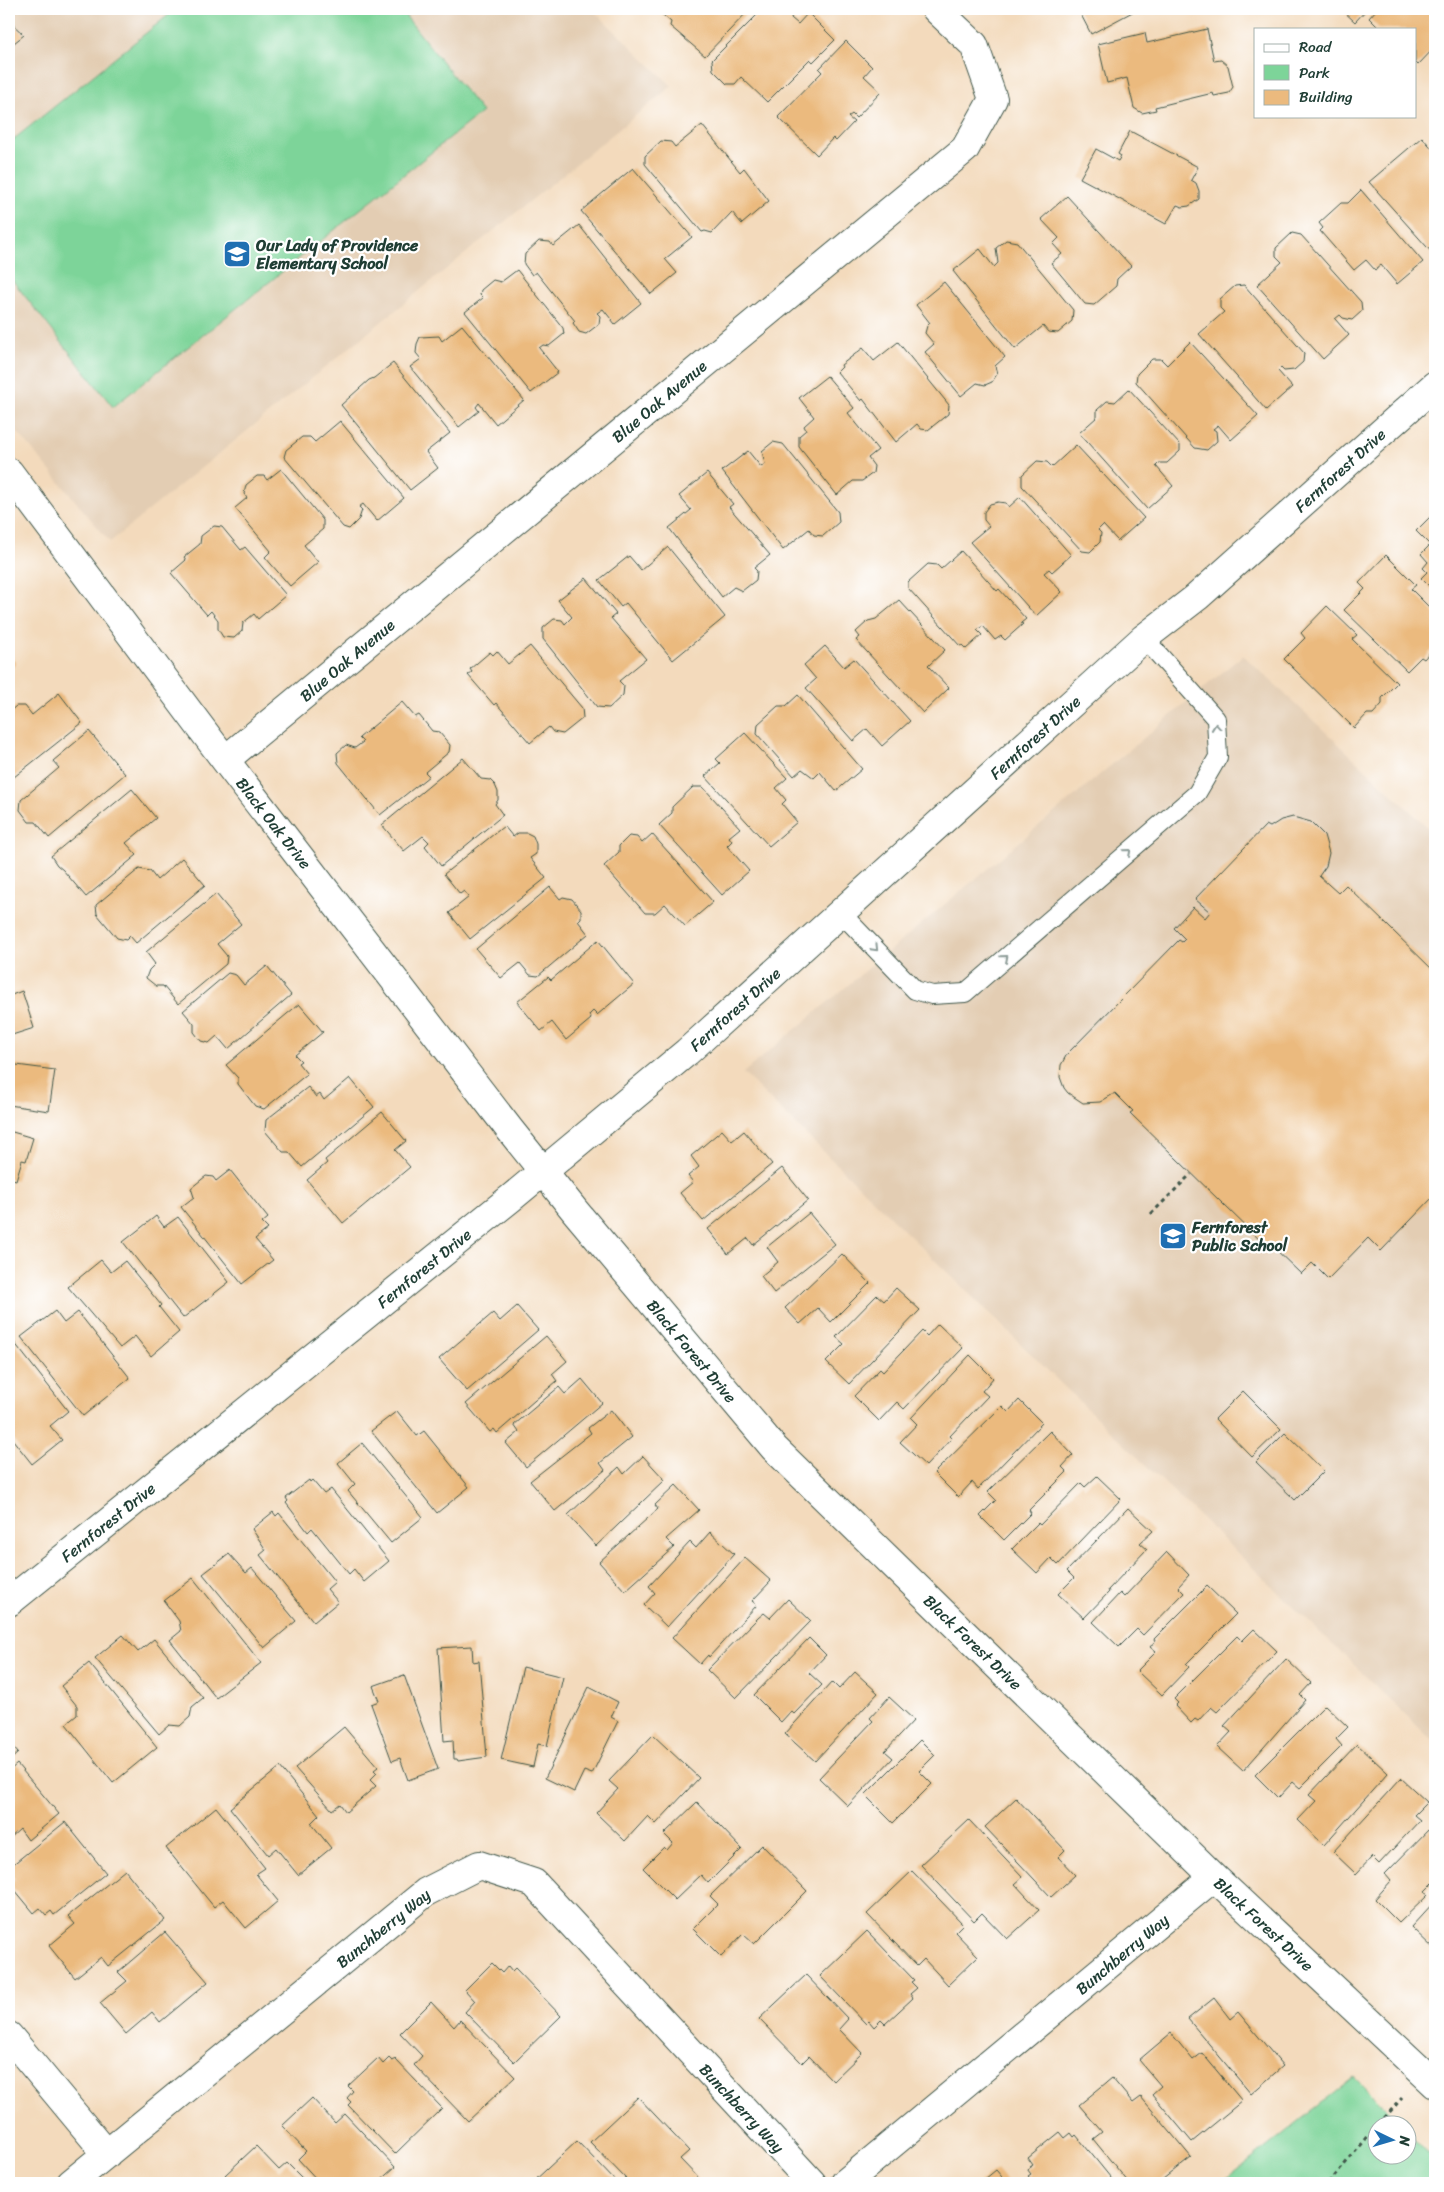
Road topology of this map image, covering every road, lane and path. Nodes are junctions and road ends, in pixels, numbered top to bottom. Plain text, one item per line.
1 (936, 9) edge
2 (1435, 385) edge
3 (9, 472) edge
4 (1144, 638) junction
5 (225, 760) junction
6 (841, 913) junction
7 (542, 1171) junction
8 (1191, 1174) dead end
9 (1151, 1214) dead end
10 (9, 1602) edge
11 (1214, 1877) junction
12 (9, 2036) edge
13 (1435, 2084) edge
14 (1366, 2139) edge
15 (107, 2154) junction
16 (71, 2183) edge
17 (812, 2183) edge
18 (845, 2183) edge
19 (1329, 2183) edge

1 - 5 street, Blue Oak Avenue
2 - 4 street, Fernforest Drive
3 - 5 street, Black Oak Drive
4 - 6 street, Fernforest Drive
6 -> 4 lane
5 - 7 street, Black Oak Drive
6 - 7 street, Fernforest Drive
7 - 10 street, Fernforest Drive
7 - 11 street, Black Forest Drive
8 - 9 path
11 - 13 street, Black Forest Drive
11 - 18 street, Bunchberry Way
12 - 15 street
14 - 19 path
15 - 16 street, Bunchberry Way
15 - 17 street, Bunchberry Way

